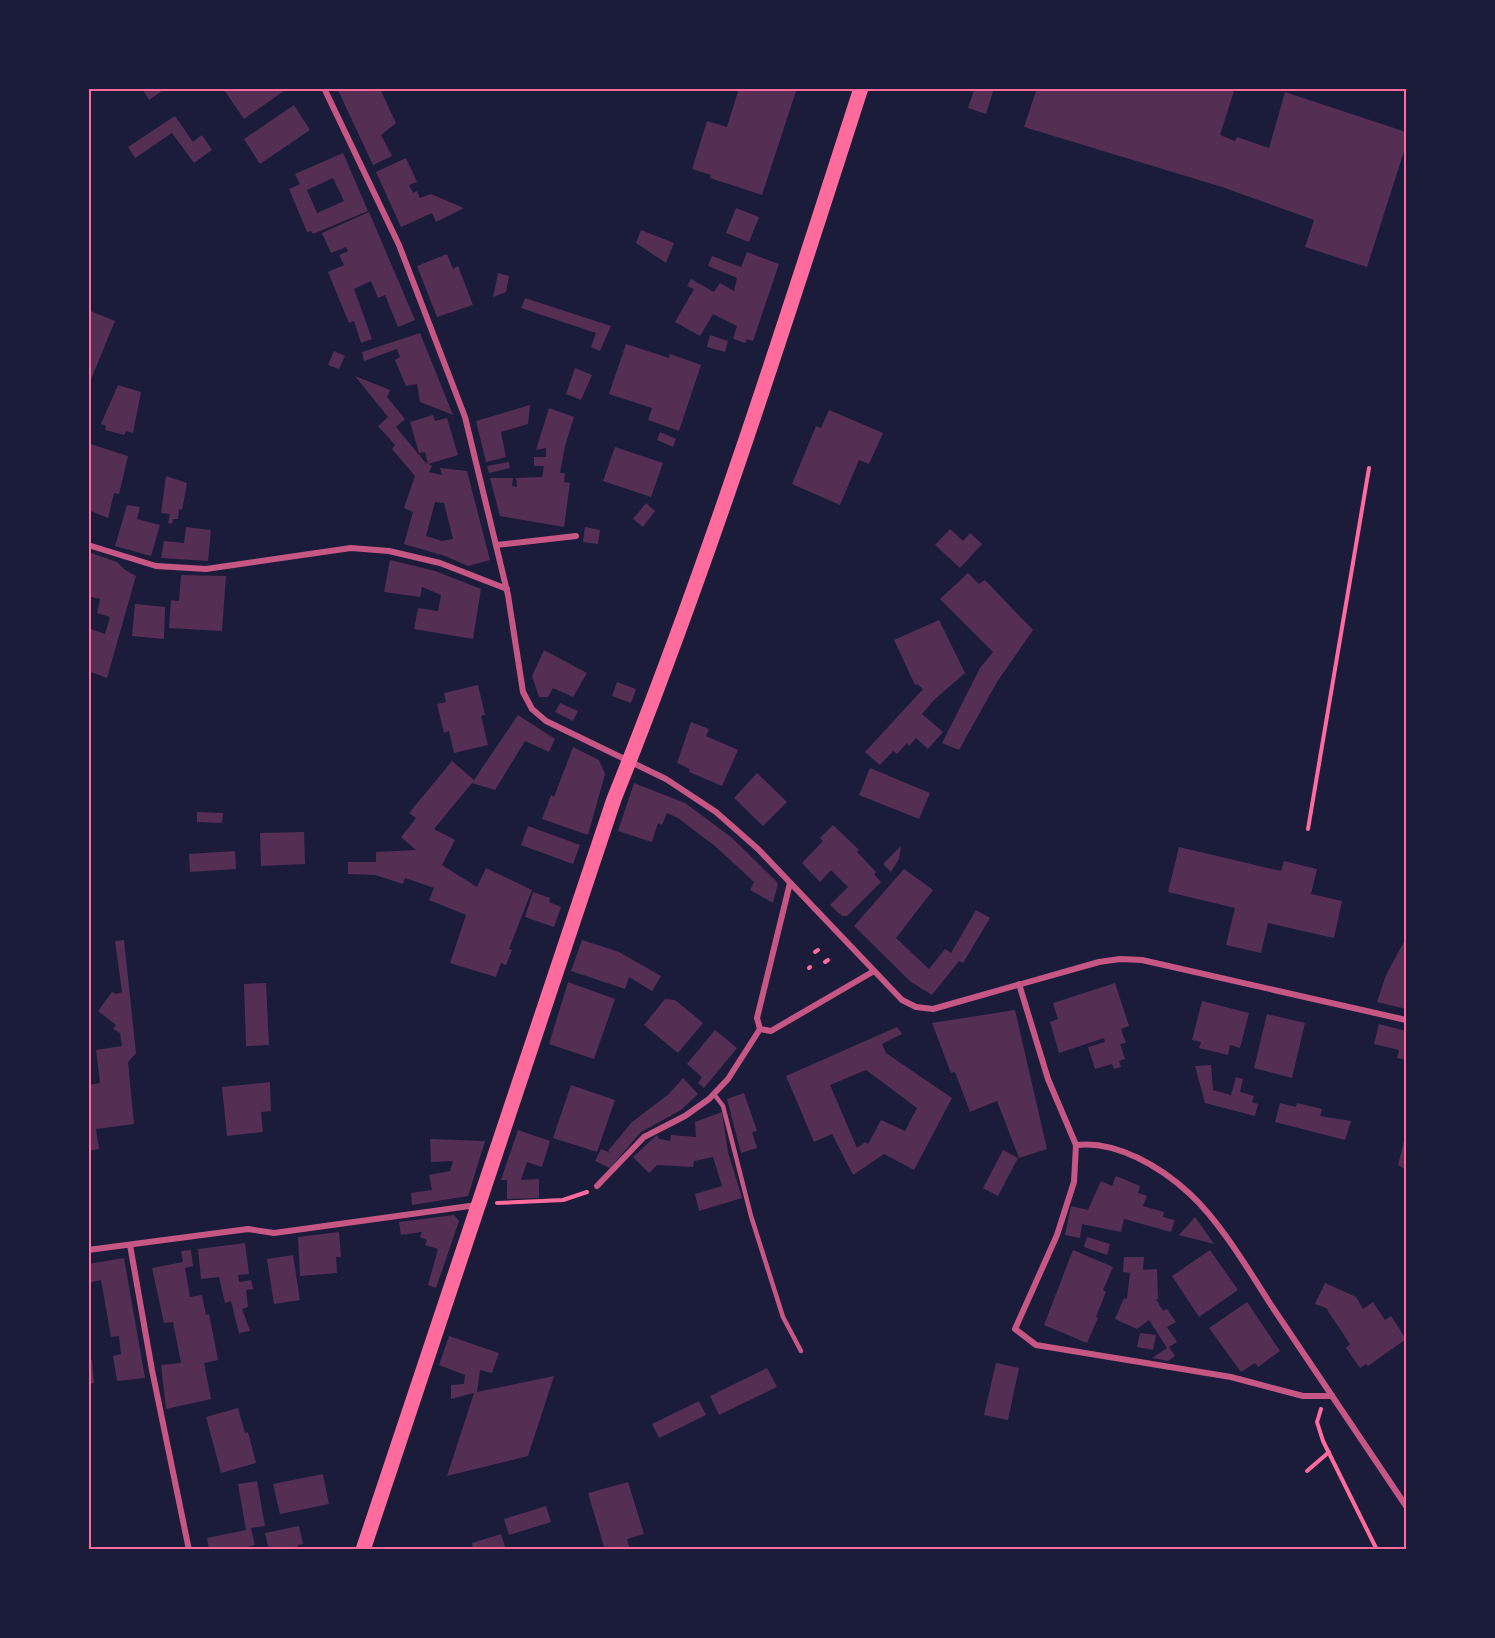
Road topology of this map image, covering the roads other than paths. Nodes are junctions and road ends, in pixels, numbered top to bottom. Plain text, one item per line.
1 (324, 88) edge
2 (861, 88) edge
3 (576, 536) dead end
4 (88, 545) edge
5 (496, 545) junction
6 (507, 590) junction
7 (630, 761) junction
8 (790, 883) junction
9 (874, 971) junction
10 (1019, 984) junction
11 (1407, 1020) edge
12 (760, 1029) junction
13 (714, 1094) junction
14 (1076, 1145) junction
15 (597, 1186) road end
16 (486, 1204) junction
17 (130, 1245) junction
18 (88, 1250) edge
19 (801, 1351) dead end
20 (1332, 1396) junction
21 (1407, 1506) edge
22 (189, 1550) edge
23 (363, 1550) edge

1 - 5 street
2 - 7 main road
3 - 5 street
4 - 6 street
5 - 6 street
6 - 7 street
7 - 8 street
7 - 16 main road
8 - 9 street
8 - 12 street
9 - 10 street
9 - 12 street
10 - 11 street
10 - 14 street
12 - 13 street
13 - 15 street
13 - 19 lane
14 - 20 street
14 - 20 street
16 - 17 street
16 - 23 main road
17 - 18 street
17 - 22 street
20 - 21 street

